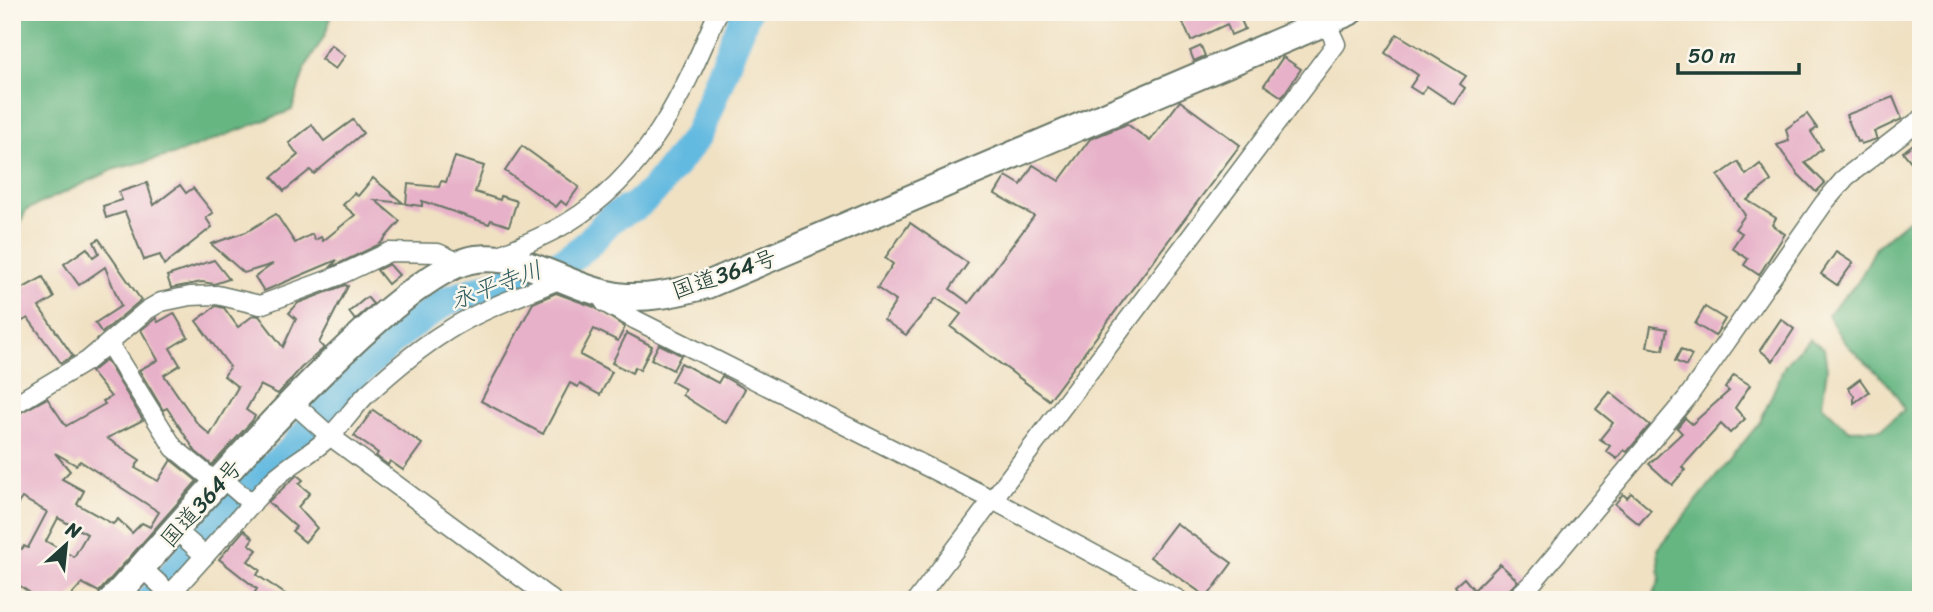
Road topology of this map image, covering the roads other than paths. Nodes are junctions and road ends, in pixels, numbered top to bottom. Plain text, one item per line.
1 (718, 12) edge
2 (1337, 17) edge
3 (1921, 119) edge
4 (500, 258) junction
5 (458, 262) junction
6 (560, 276) junction
7 (597, 291) junction
8 (109, 344) junction
9 (12, 406) edge
10 (296, 406) junction
11 (327, 434) junction
12 (223, 483) junction
13 (991, 499) junction
14 (251, 503) junction
15 (179, 533) junction
16 (204, 555) junction
17 (145, 570) junction
18 (167, 595) edge
19 (112, 600) edge
20 (552, 600) edge
21 (917, 600) edge
22 (1179, 600) edge
23 (1514, 600) edge

1 - 4 street
2 - 7 highway, 国道364号
2 - 13 street
3 - 23 street
4 - 5 highway, 国道364号
4 - 6 highway, 国道364号
5 - 8 street
5 - 10 highway, 国道364号
6 - 7 highway, 国道364号
6 - 11 street
7 - 13 street
8 - 9 street
8 - 12 street
10 - 11 street
10 - 12 highway, 国道364号
11 - 14 street
11 - 20 street
12 - 14 street
12 - 15 highway, 国道364号
13 - 21 street
13 - 22 street
14 - 16 street
15 - 16 street
15 - 17 highway, 国道364号
16 - 18 street
17 - 18 street
17 - 19 highway, 国道364号

